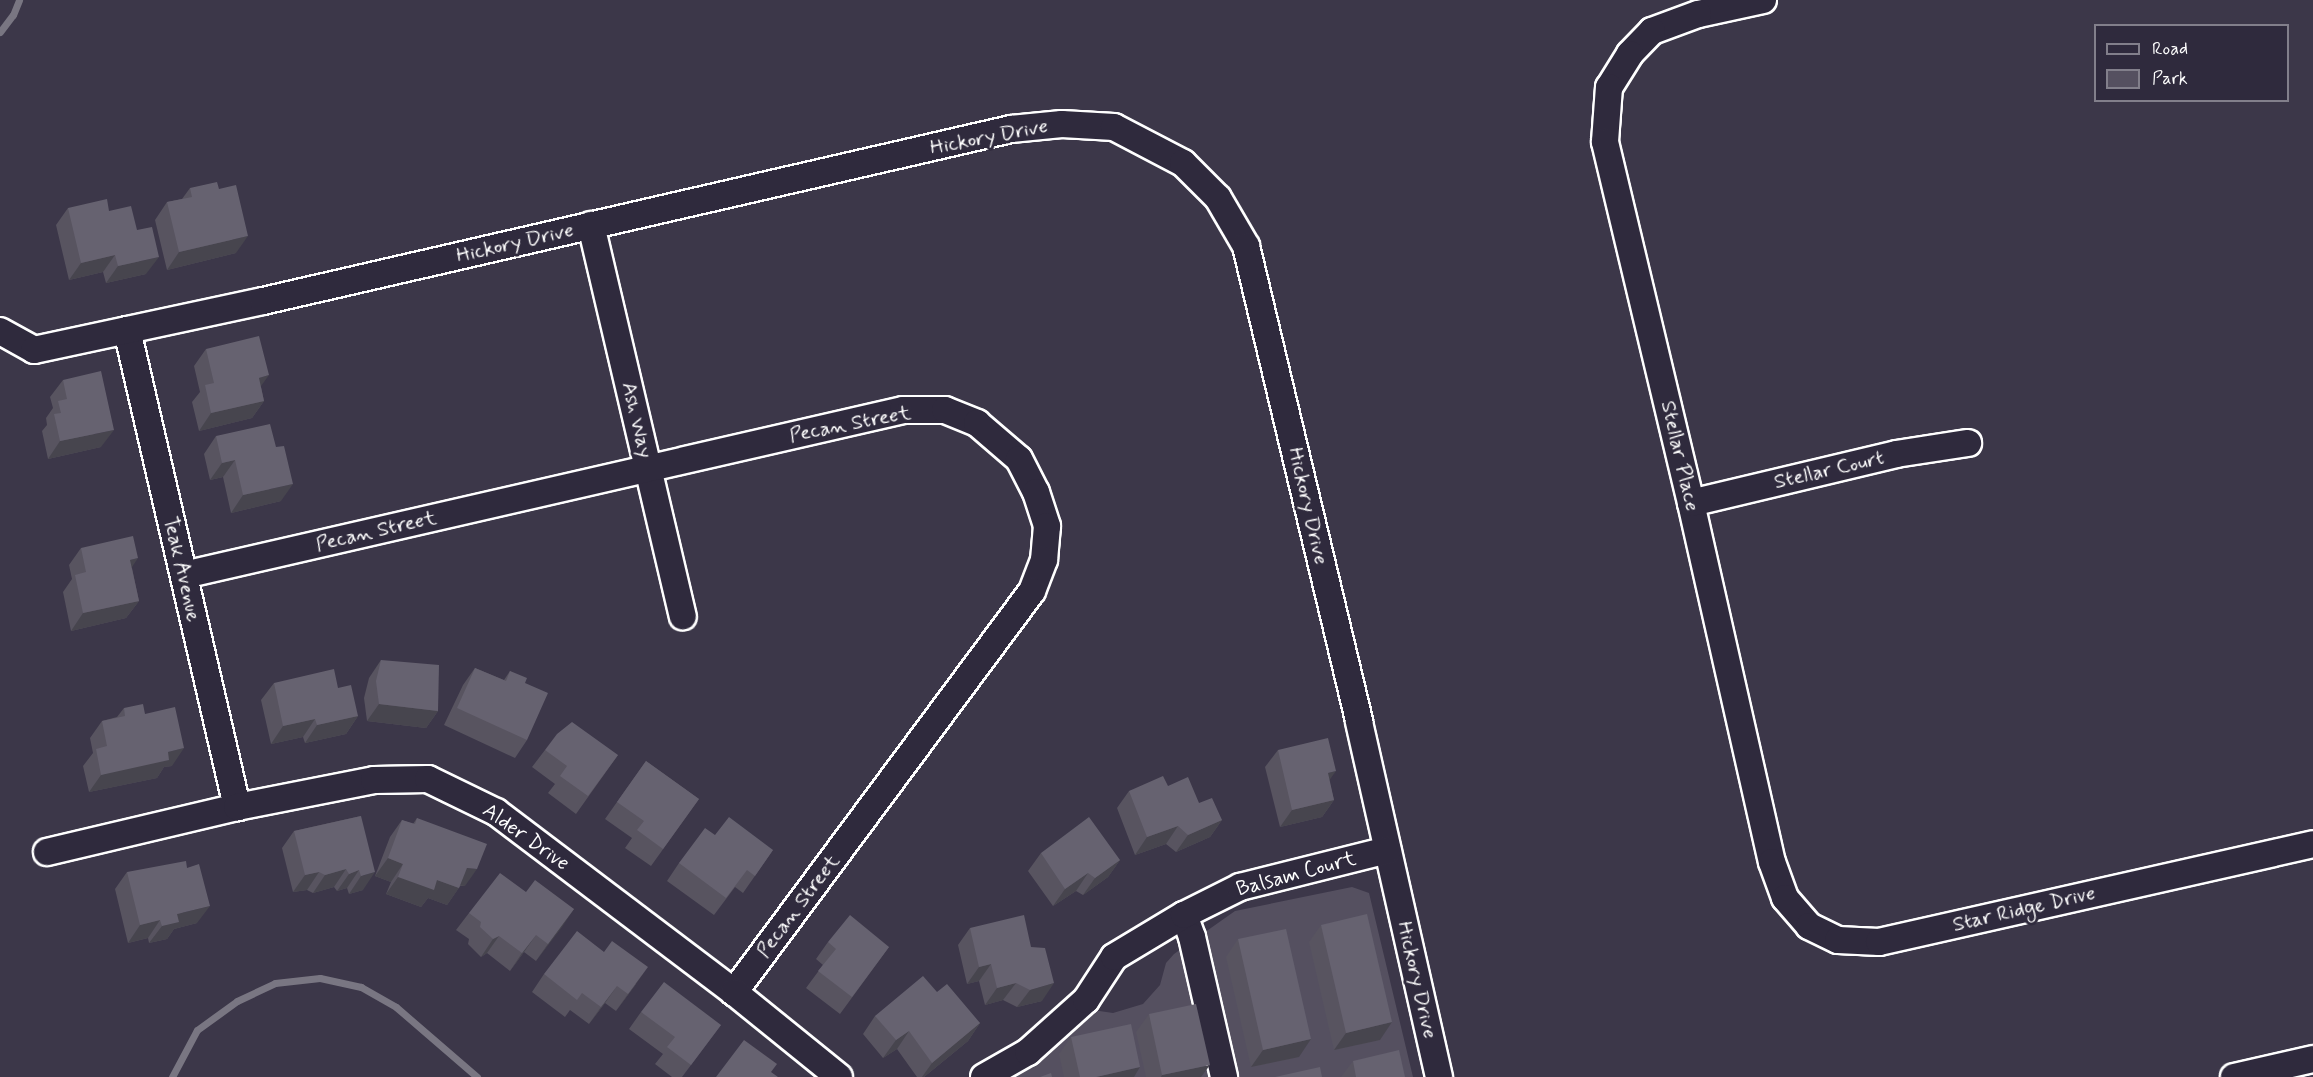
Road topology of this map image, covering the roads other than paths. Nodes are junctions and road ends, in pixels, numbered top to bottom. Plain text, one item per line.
1 (1763, 0) edge
2 (591, 225) junction
3 (127, 330) junction
4 (0, 331) edge
5 (1968, 443) dead end
6 (648, 469) junction
7 (1691, 503) junction
8 (184, 575) junction
9 (682, 616) dead end
10 (237, 807) junction
11 (2313, 844) edge
12 (1387, 850) junction
13 (47, 852) dead end
14 (1772, 862) joint
15 (1184, 915) junction
16 (734, 992) junction
17 (2313, 1059) edge
18 (838, 1077) edge
19 (984, 1077) edge
20 (1224, 1077) edge
21 (1439, 1077) edge
22 (2234, 1077) edge

1 - 7 street, Stellar Place
2 - 3 street, Hickory Drive
2 - 6 street, Ash Way
2 - 12 street, Hickory Drive
3 - 4 street, Hickory Drive
3 - 8 street, Teak Avenue
5 - 7 street, Stellar Court
6 - 8 street, Pecan Street
6 - 9 street, Ash Way
6 - 16 street, Pecan Street
7 - 14 street, Stellar Place
8 - 10 street, Teak Avenue
10 - 13 street, Alder Drive
10 - 16 street, Alder Drive
11 - 14 street, Star Ridge Drive
12 - 15 street, Balsam Court
12 - 21 street, Hickory Drive
15 - 19 street, Balsam Court
15 - 20 street
16 - 18 street, Alder Drive
17 - 22 street

